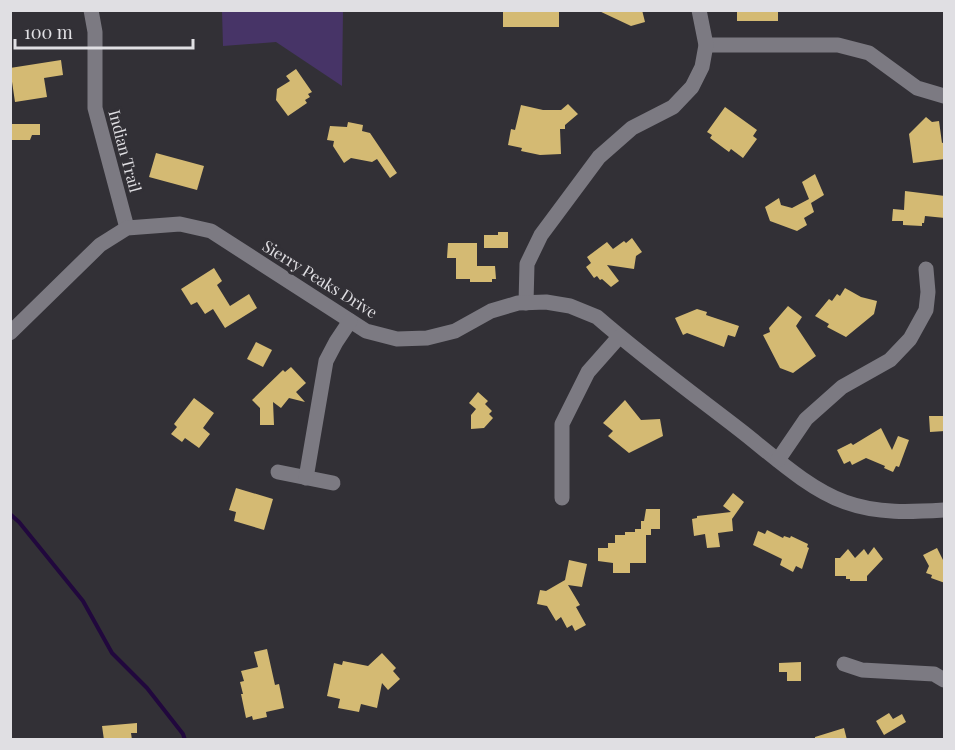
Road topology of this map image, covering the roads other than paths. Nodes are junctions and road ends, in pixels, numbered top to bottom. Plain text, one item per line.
1 (91, 10) edge
2 (699, 10) edge
3 (706, 45) junction
4 (945, 96) edge
5 (127, 228) junction
6 (926, 269) dead end
7 (526, 303) junction
8 (350, 321) junction
9 (10, 333) edge
10 (619, 337) junction
11 (778, 459) junction
12 (278, 472) dead end
13 (306, 478) junction
14 (333, 483) dead end
15 (562, 498) dead end
16 (945, 510) edge
17 (844, 664) dead end
18 (945, 680) edge

1 - 5 street, Indian Trail
2 - 3 street
3 - 4 street
3 - 7 street
5 - 8 street, Sierry Peaks Drive
5 - 9 street, Sierry Peaks Drive
6 - 11 street
7 - 8 street, Sierry Peaks Drive
7 - 10 street, Sierry Peaks Drive
8 - 13 street
10 - 11 street, Sierry Peaks Drive
10 - 15 street
11 - 16 street, Sierry Peaks Drive
12 - 13 street
13 - 14 street
17 - 18 street

